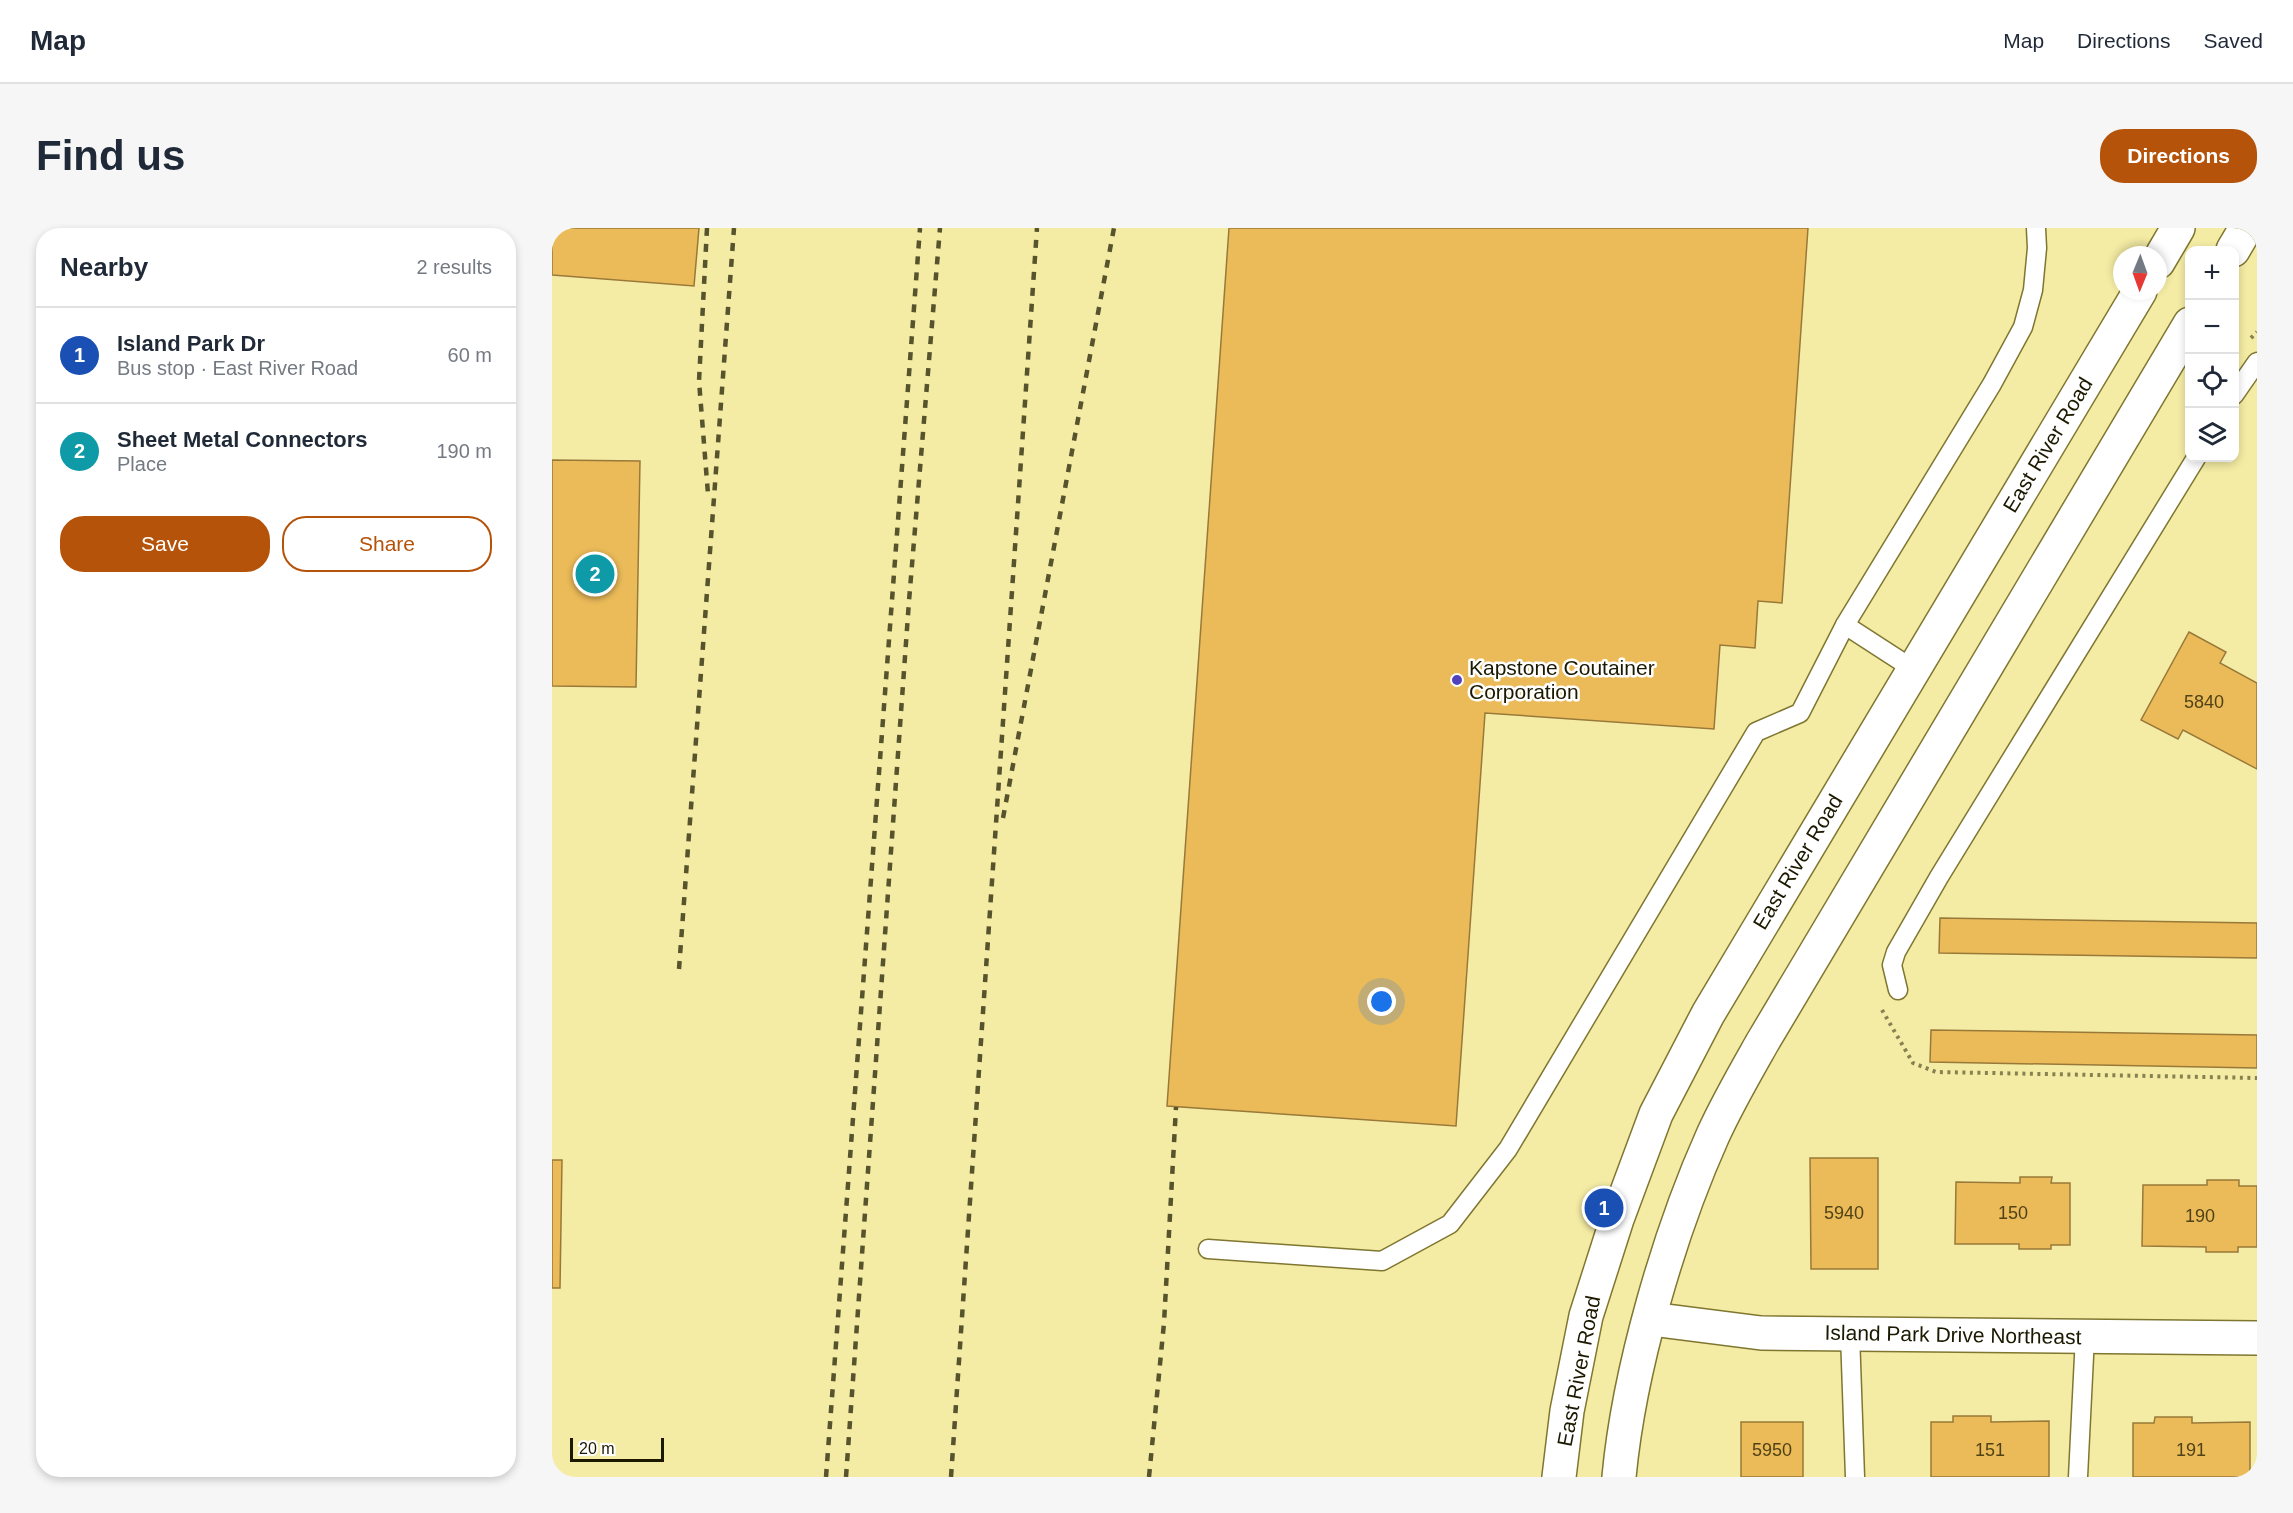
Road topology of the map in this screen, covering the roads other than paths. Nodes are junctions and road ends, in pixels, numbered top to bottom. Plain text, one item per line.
1 (2036, 228) edge
2 (2178, 228) edge
3 (2246, 228) edge
4 (2235, 246) edge
5 (2167, 247) edge
6 (2135, 300) edge
7 (2185, 332) edge
8 (2257, 363) edge
9 (2239, 389) edge
10 (2194, 462) edge
11 (1845, 625) junction
12 (1913, 669) junction
13 (1898, 990) dead end
14 (1208, 1249) dead end
15 (1651, 1319) junction
16 (1850, 1334) junction
17 (2085, 1336) junction
18 (2257, 1338) edge
19 (1559, 1477) edge
20 (1619, 1477) edge
21 (1855, 1477) edge
22 (2078, 1477) edge

1 - 11 lane
2 - 5 main road
3 - 4 main road
6 - 12 main road, East River Road
7 - 15 main road
8 - 9 lane
10 - 13 lane
11 - 12 lane
11 - 14 lane
12 - 19 main road, East River Road
15 - 16 main road, Island Park Drive Northeast
15 - 20 main road
16 - 17 main road, Island Park Drive Northeast
16 - 21 lane
17 - 18 main road, Island Park Drive Northeast
17 - 22 lane

